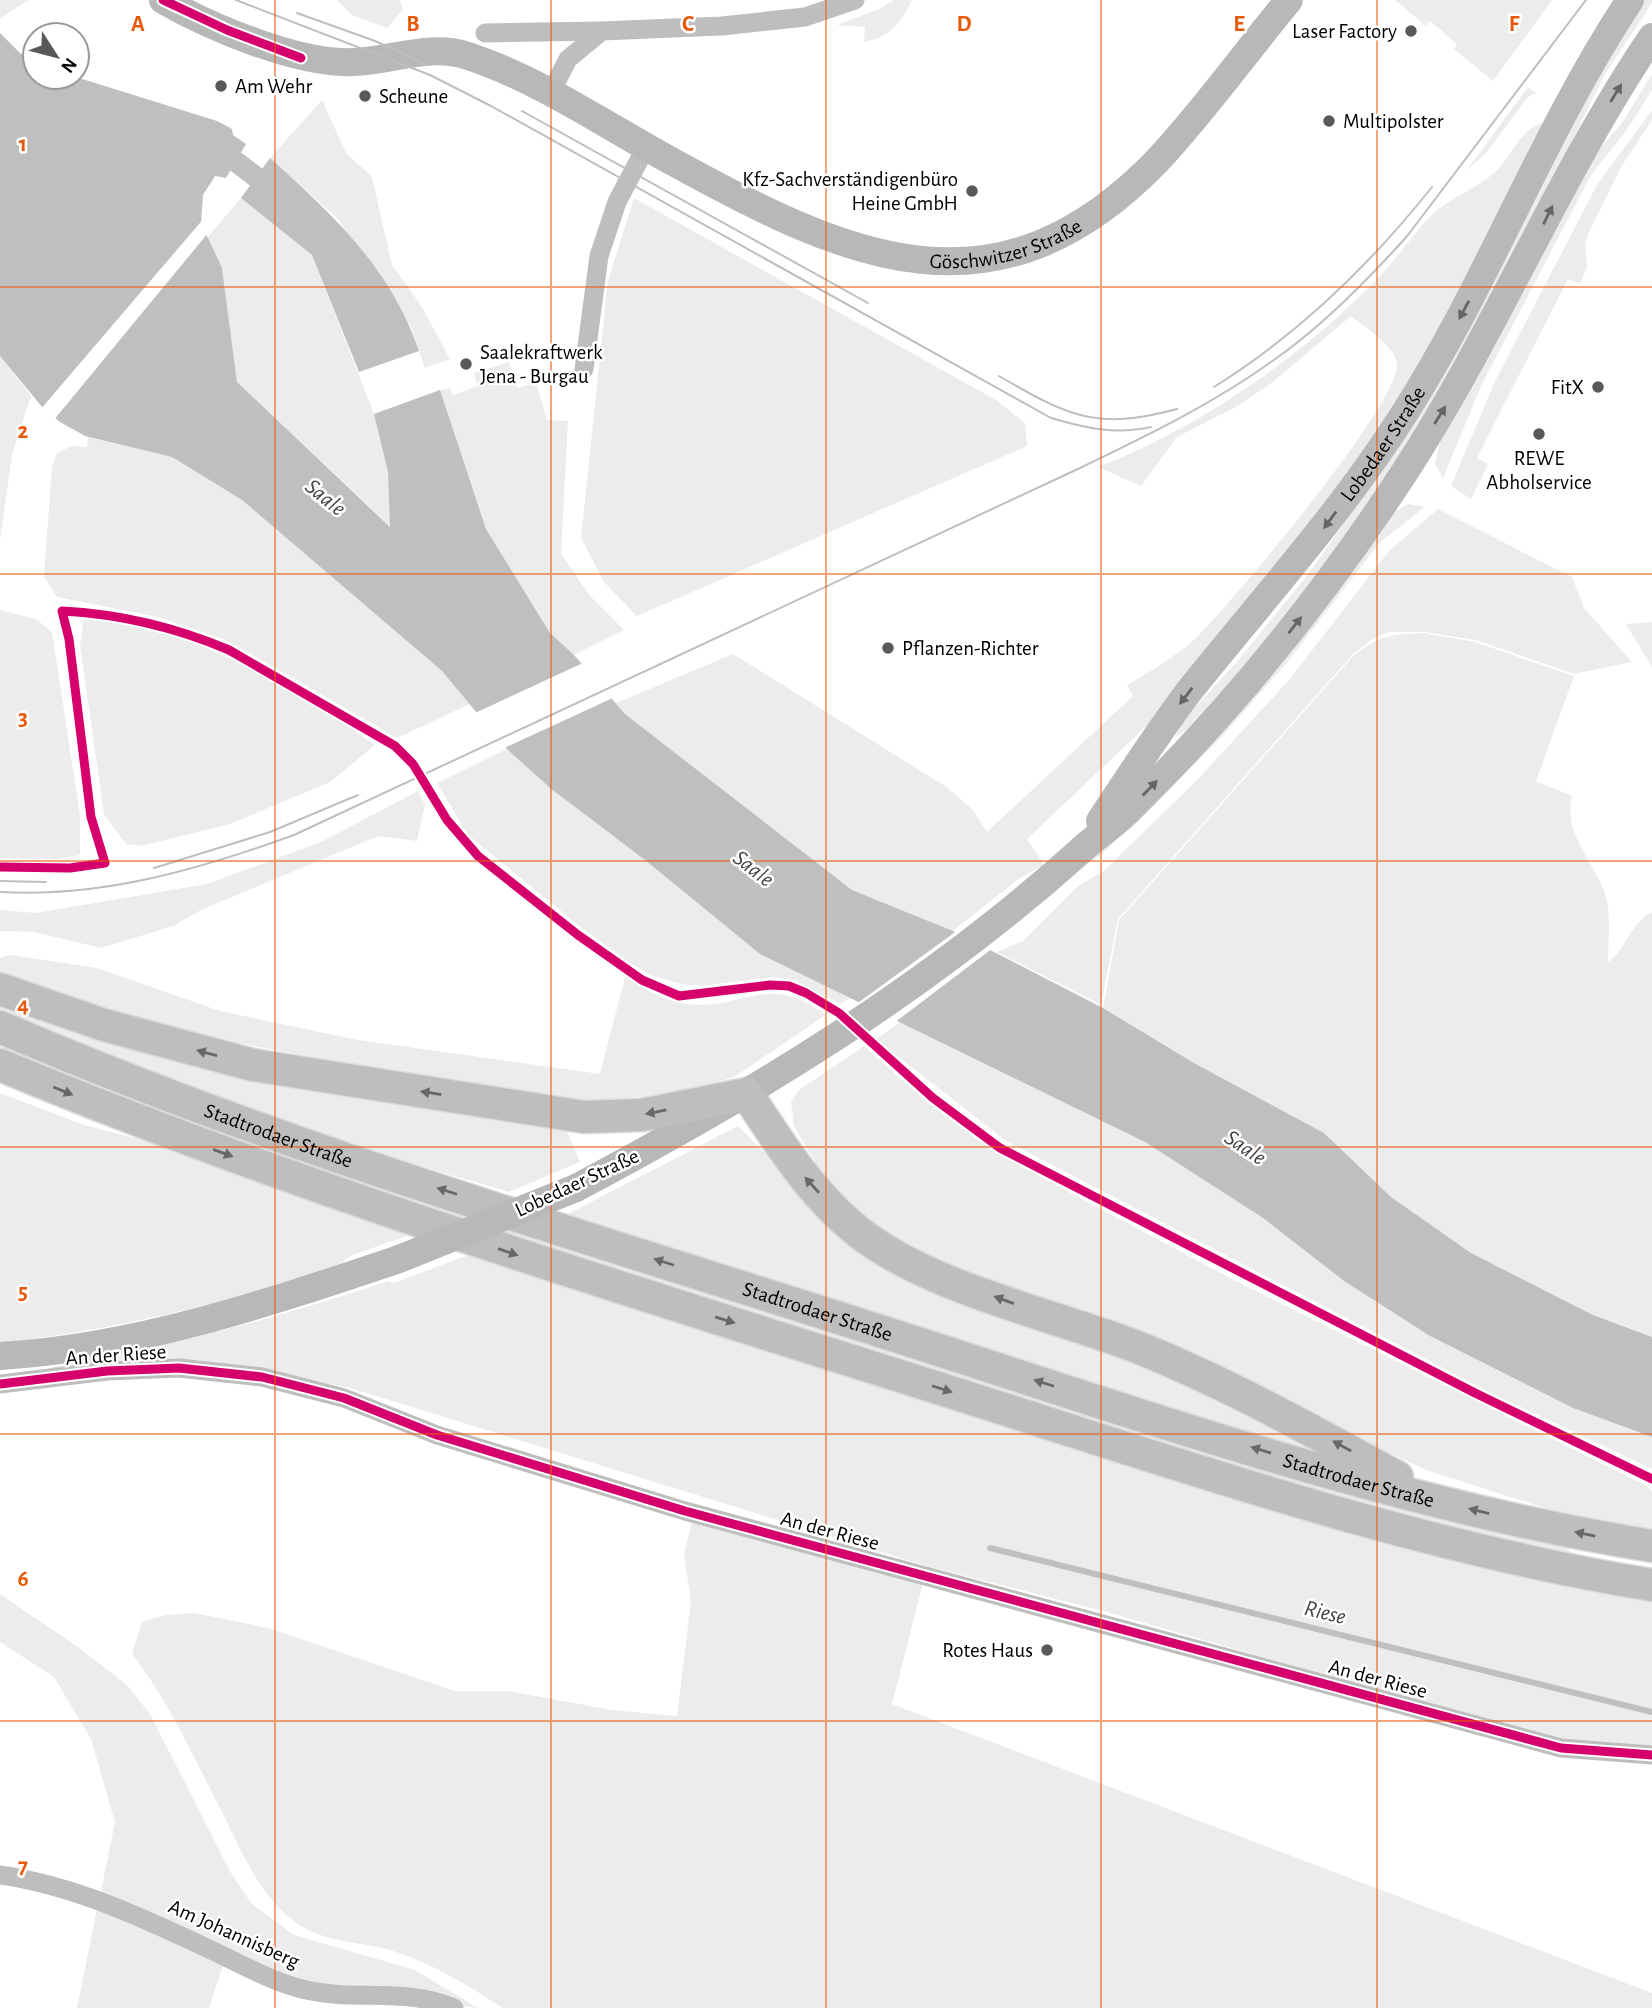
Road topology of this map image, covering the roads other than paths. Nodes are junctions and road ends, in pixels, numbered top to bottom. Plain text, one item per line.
1 (163, 0) edge
2 (855, 0) edge
3 (1289, 0) edge
4 (1630, 0) edge
5 (602, 31) junction
6 (485, 33) dead end
7 (1652, 37) edge
8 (550, 94) junction
9 (646, 147) junction
10 (584, 369) dead end
11 (1081, 850) junction
12 (0, 989) edge
13 (0, 1027) edge
14 (0, 1066) edge
15 (747, 1094) junction
16 (0, 1356) edge
17 (0, 1384) edge
18 (1445, 1502) junction
19 (1652, 1546) edge
20 (1652, 1585) edge
21 (1652, 1755) edge
22 (0, 1875) edge
23 (454, 2008) edge

1 - 8 main road, Göschwitzer Straße
2 - 5 street
3 - 9 main road, Göschwitzer Straße
4 -> 11 main road, Lobedaer Straße
5 - 6 street
5 - 8 street
11 -> 7 main road, Lobedaer Straße
8 - 9 main road, Göschwitzer Straße
9 - 10 street
11 - 15 main road, Lobedaer Straße
15 -> 12 main road
18 -> 13 main road, Stadtrodaer Straße
14 -> 20 main road, Stadtrodaer Straße
15 - 16 main road, Lobedaer Straße, bridge
18 -> 15 main road
17 - 21 street, An der Riese
19 -> 18 main road, Stadtrodaer Straße
22 - 23 street, Am Johannisberg

